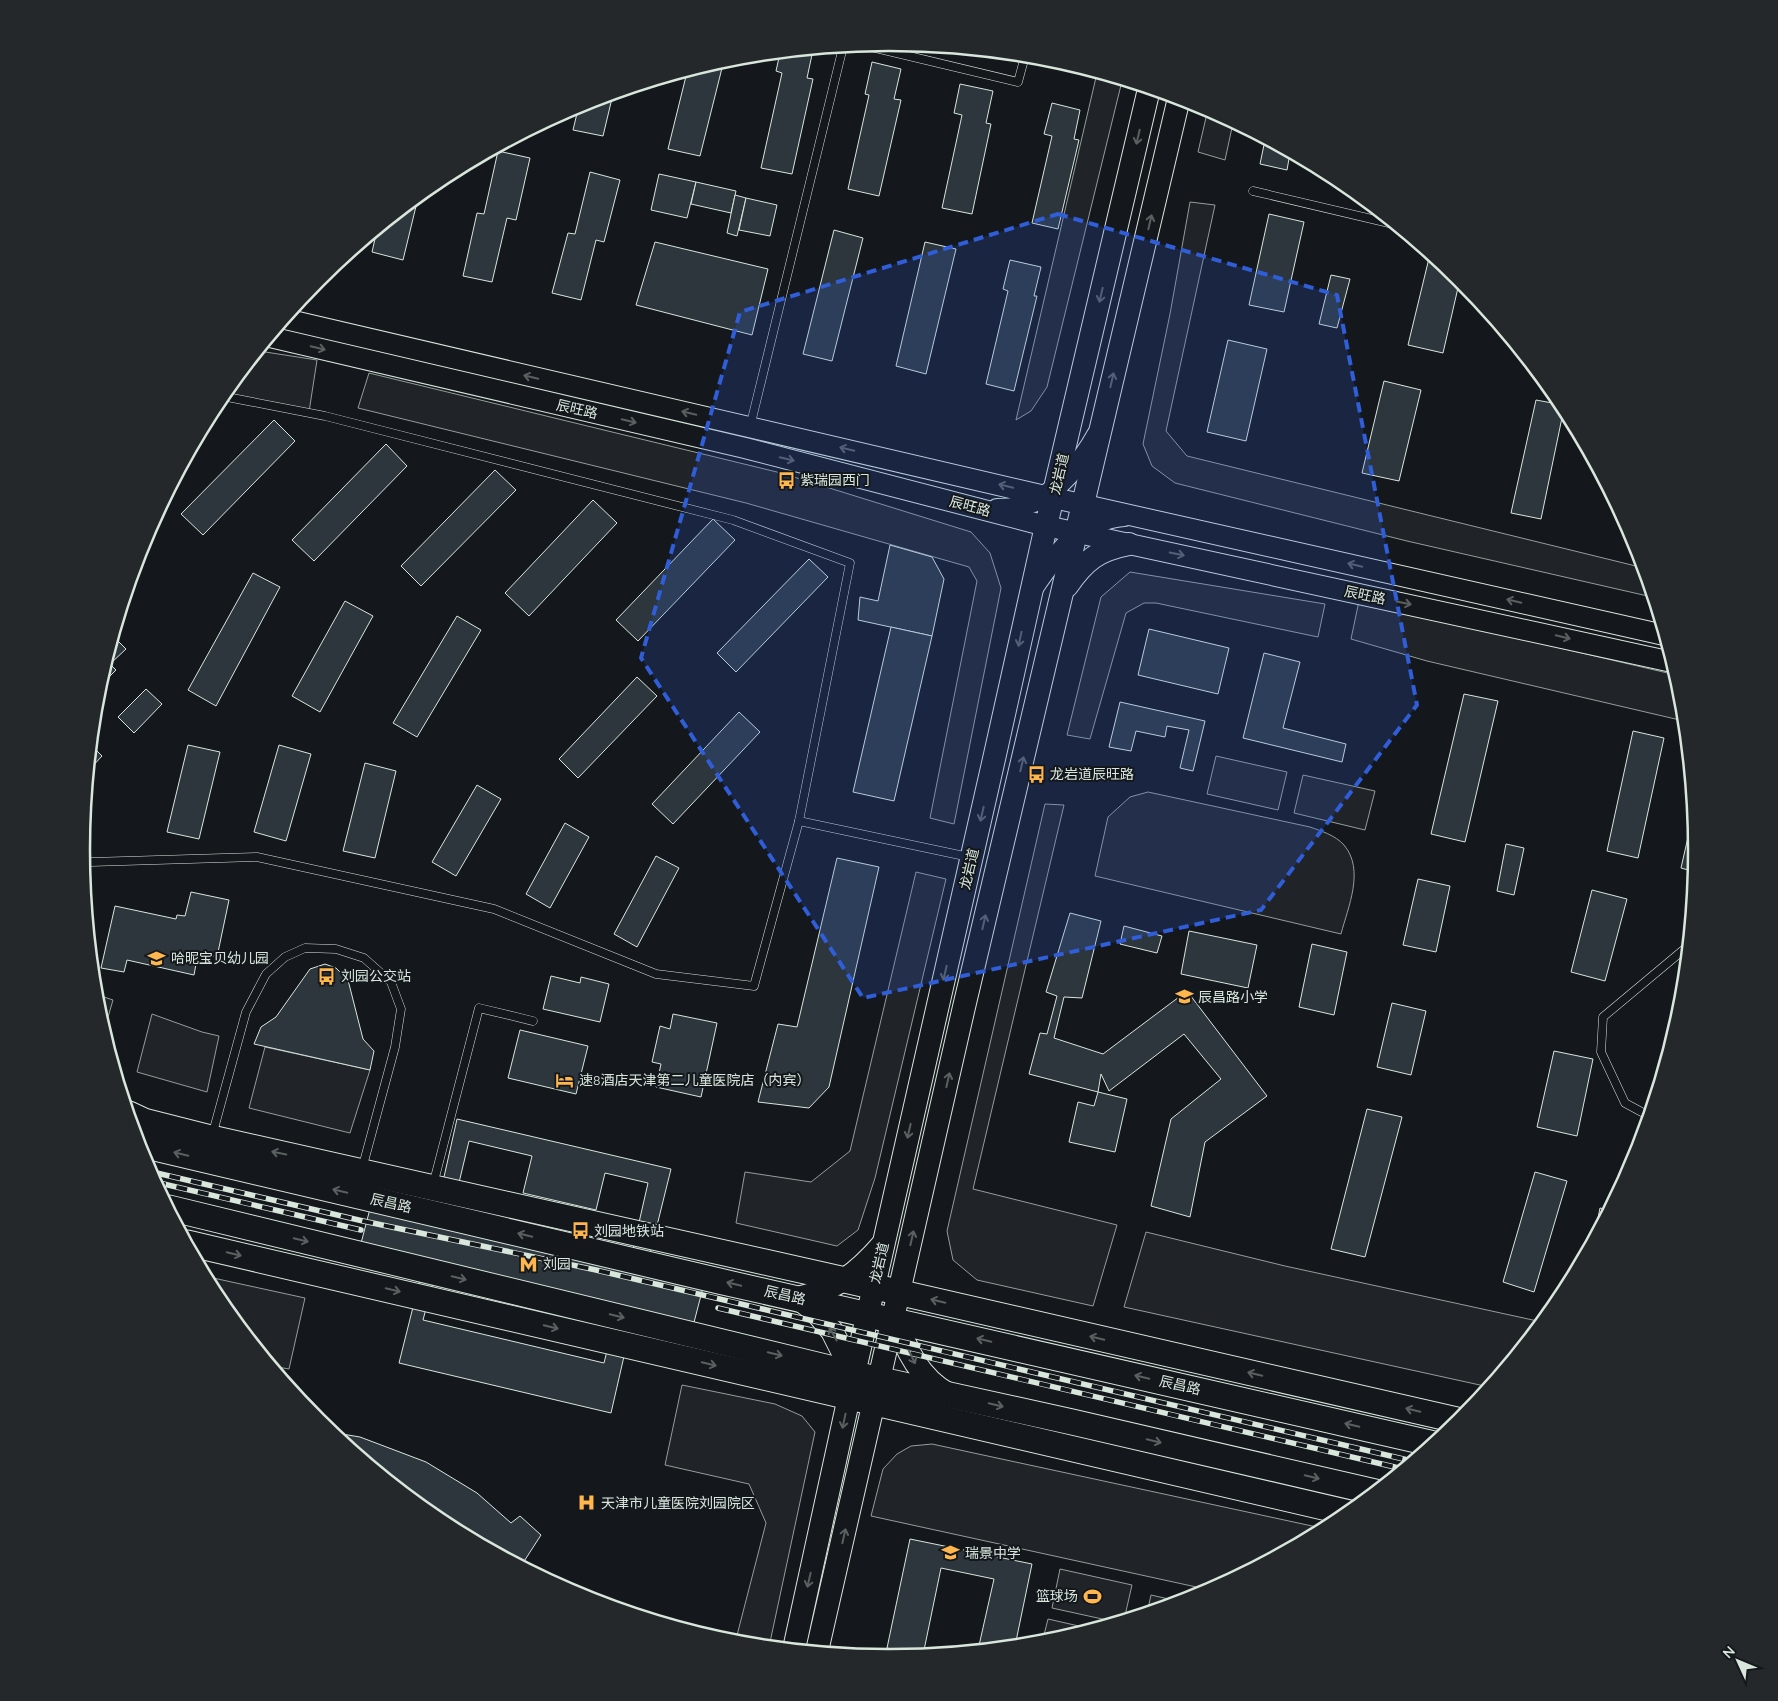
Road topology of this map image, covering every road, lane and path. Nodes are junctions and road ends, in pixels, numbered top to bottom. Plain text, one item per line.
1 (888, 51) edge
2 (842, 53) edge
3 (1023, 63) edge
4 (1148, 95) edge
5 (1177, 105) edge
6 (1253, 191) dead end
7 (1382, 222) edge
8 (291, 321) edge
9 (276, 338) edge
10 (230, 398) edge
11 (1101, 428) junction
12 (747, 437) junction
13 (1051, 493) junction
14 (1083, 504) junction
15 (982, 510) junction
16 (1131, 515) junction
17 (1046, 526) junction
18 (1077, 534) junction
19 (1129, 544) junction
20 (1031, 591) junction
21 (1062, 594) junction
22 (1658, 634) edge
23 (1665, 660) edge
24 (799, 821) junction
25 (971, 857) junction
26 (90, 862) edge
27 (1681, 952) edge
28 (533, 1021) dead end
29 (1644, 1113) edge
30 (136, 1118) edge
31 (211, 1138) junction
32 (147, 1146) edge
33 (361, 1170) junction
34 (432, 1187) junction
35 (404, 1206) junction
36 (175, 1210) edge
37 (883, 1244) junction
38 (194, 1245) edge
39 (845, 1280) junction
40 (798, 1298) junction
41 (891, 1304) junction
42 (869, 1314) junction
43 (864, 1390) junction
44 (948, 1394) junction
45 (1451, 1419) edge
46 (1426, 1442) edge
47 (1368, 1490) edge
48 (1339, 1511) edge
49 (795, 1644) edge
50 (818, 1646) edge

1 - 3 lane
2 - 12 lane
4 -> 13 main road, 龙岩道
11 -> 5 main road, 龙岩道
6 - 7 lane
12 -> 8 street, 辰旺路
9 -> 12 street, 辰旺路
10 - 24 lane
11 - 13 street
11 - 14 main road, 龙岩道
13 -> 12 street, 辰旺路
12 -> 15 street, 辰旺路
13 - 14 street, 辰旺路
13 - 15 street
13 - 17 main road, 龙岩道
14 - 16 street, 辰旺路
14 - 18 main road, 龙岩道
15 - 17 street, 辰旺路
16 - 18 street
22 -> 16 street, 辰旺路
17 - 18 street, 辰旺路
17 - 20 main road, 龙岩道
18 - 19 street, 辰旺路
18 - 20 street
18 - 21 main road, 龙岩道
19 - 21 main road
19 -> 23 street, 辰旺路
20 -> 25 main road, 龙岩道
41 -> 21 main road, 龙岩道
24 - 25 lane
24 - 26 lane
25 -> 37 main road, 龙岩道
27 - 29 lane
28 - 34 lane
30 - 31 main road
33 -> 31 main road
31 - 33 lane
35 -> 32 main road, 辰昌路
33 - 34 main road
33 - 35 main road
34 - 39 main road
40 -> 35 main road, 辰昌路
36 -> 43 main road
37 - 39 main road
37 - 41 main road
38 -> 43 main road
39 - 40 main road
39 - 41 main road
40 - 42 main road, 辰昌路
43 -> 40 main road
41 - 42 main road, 辰昌路
41 - 43 main road, 龙岩道
41 -> 44 main road
45 -> 41 main road
46 -> 41 main road, 辰昌路
42 - 43 main road, 龙岩道
43 - 44 main road
43 - 48 main road
43 -> 49 main road, 龙岩道
50 -> 43 main road
44 -> 47 main road

